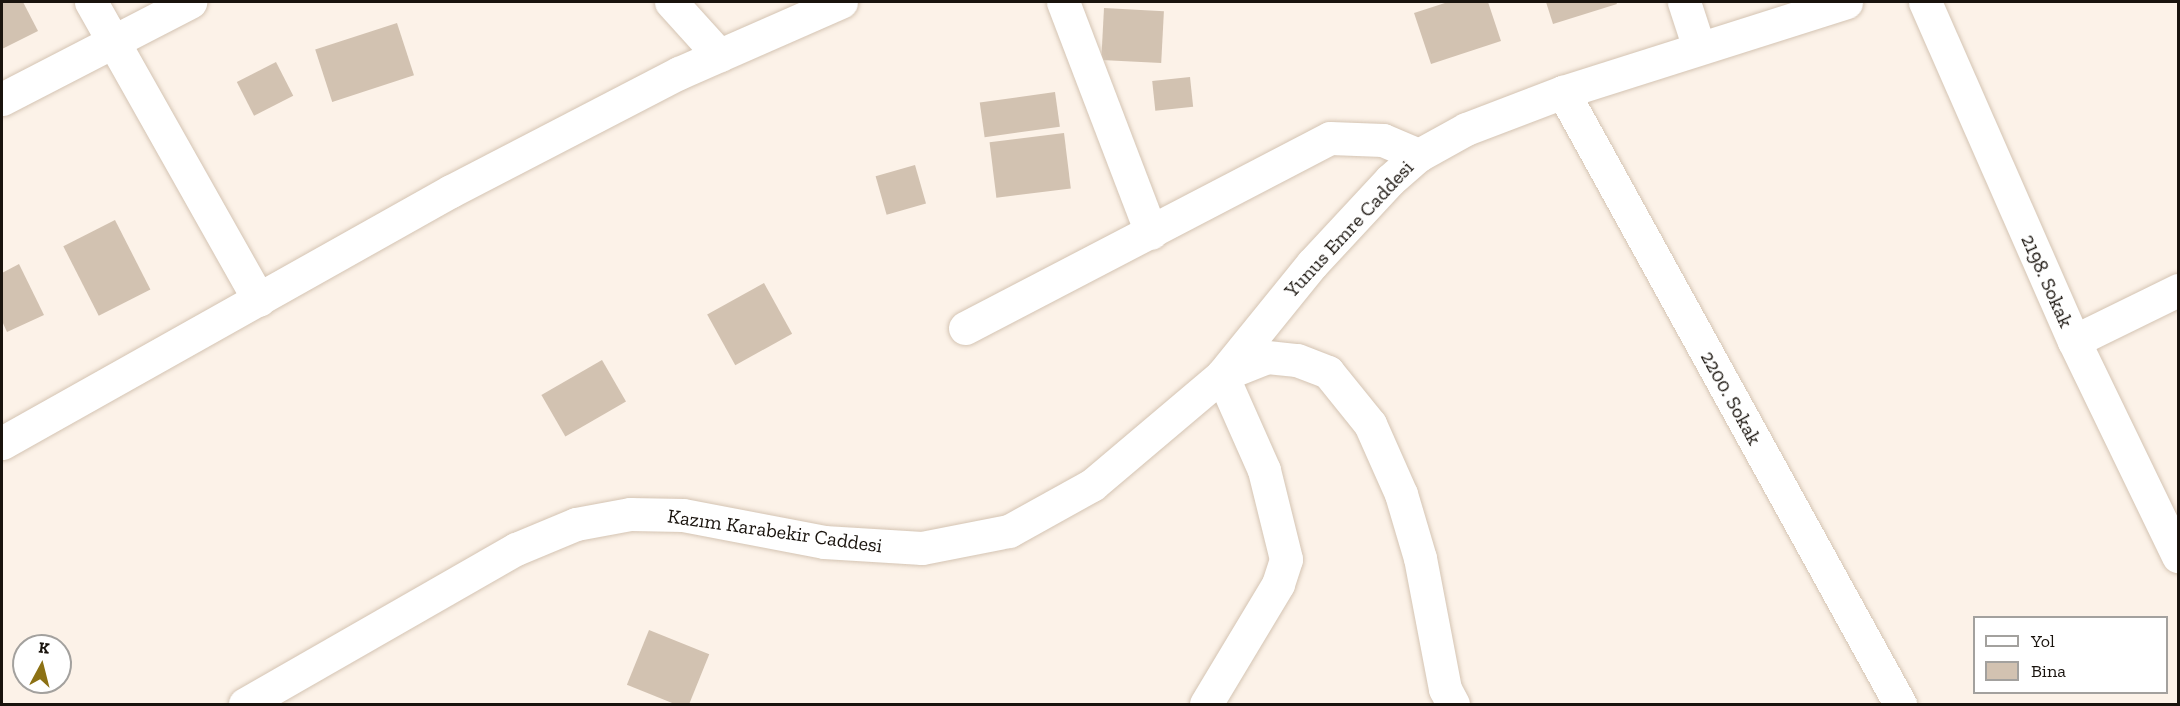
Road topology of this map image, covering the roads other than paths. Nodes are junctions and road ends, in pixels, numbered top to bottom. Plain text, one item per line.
1 (91, 2) edge
2 (190, 2) edge
3 (671, 2) edge
4 (841, 2) edge
5 (1063, 2) edge
6 (1684, 2) edge
7 (1846, 2) edge
8 (1925, 2) edge
9 (113, 42) junction
10 (1699, 48) junction
11 (719, 55) junction
12 (1563, 92) junction
13 (2, 99) edge
14 (1419, 155) junction
15 (1151, 233) junction
16 (2178, 290) edge
17 (259, 300) junction
18 (964, 328) dead end
19 (2074, 341) junction
20 (1222, 375) junction
21 (2, 442) edge
22 (2178, 556) edge
23 (245, 705) edge
24 (1206, 705) edge
25 (1452, 705) edge
26 (1900, 705) edge

1 - 9 street
2 - 9 street
3 - 11 street
4 - 11 street
5 - 15 street
6 - 10 street
7 - 10 street, Yunus Emre Caddesi
8 - 19 street, 2198. Sokak
9 - 13 street
9 - 17 street
10 - 12 street, Yunus Emre Caddesi
11 - 17 street
12 - 14 street, Yunus Emre Caddesi
12 - 26 street, 2200. Sokak
14 - 15 street
14 - 20 street, Yunus Emre Caddesi
15 - 18 street
16 - 19 street
17 - 21 street
19 - 22 street, 2198. Sokak
20 - 23 street, Kazım Karabekir Caddesi
20 - 24 street
20 - 25 street, Kazım Karabekir Caddesi

